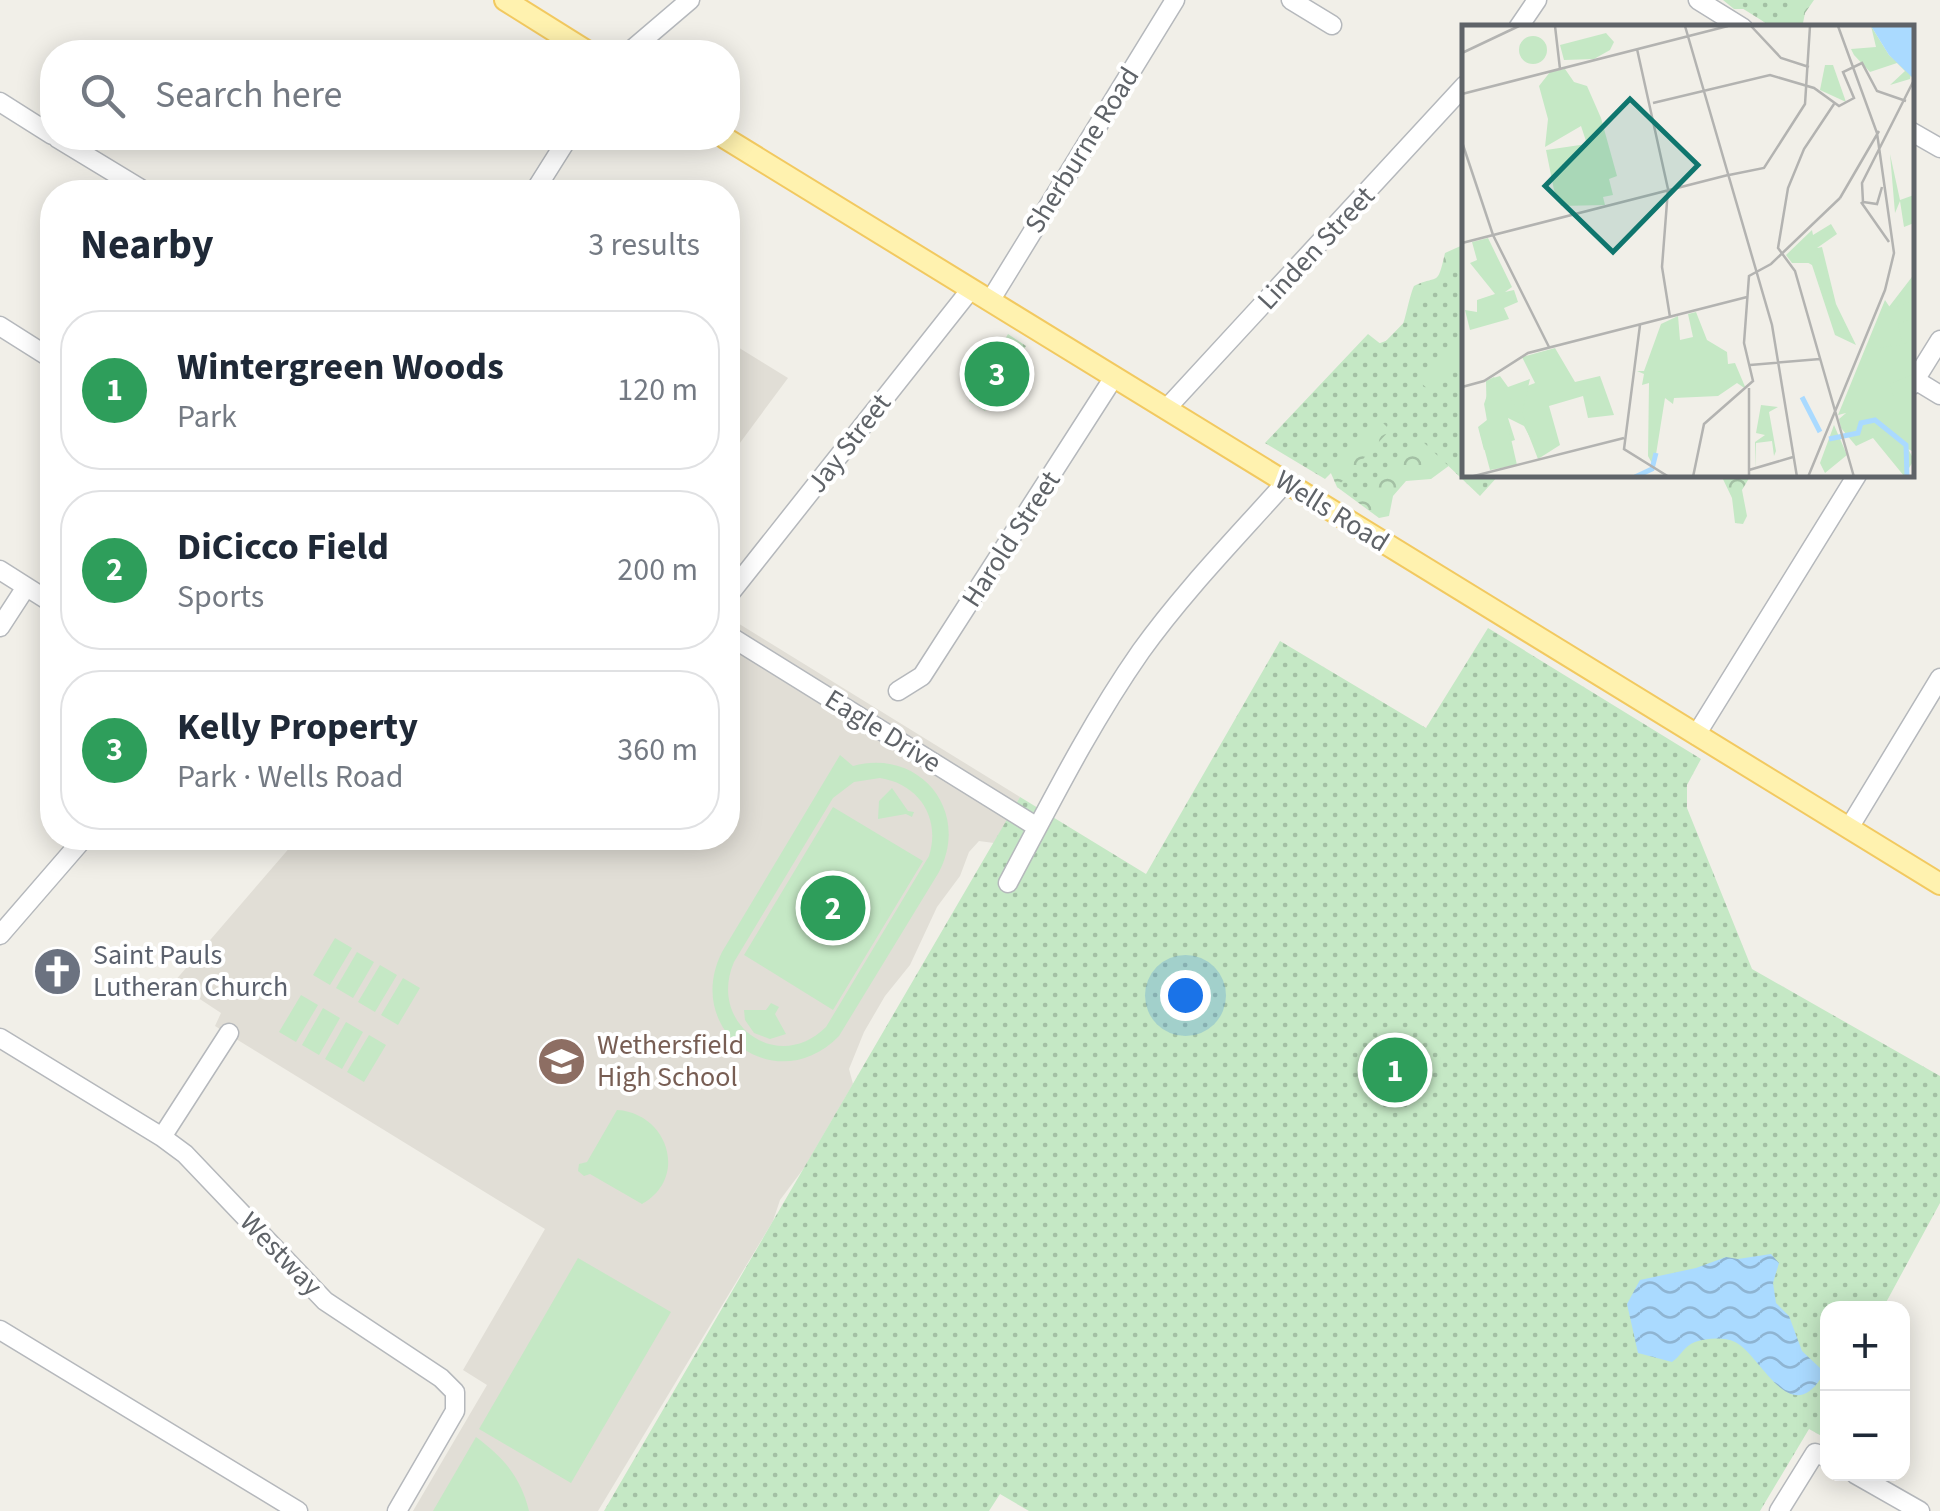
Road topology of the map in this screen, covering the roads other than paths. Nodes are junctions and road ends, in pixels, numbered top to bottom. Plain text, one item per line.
1 (506, 0) edge
2 (690, 0) edge
3 (1175, 0) edge
4 (1291, 0) edge
5 (1537, 0) edge
6 (1698, 0) edge
7 (1520, 25) edge
8 (1736, 25) edge
9 (1332, 26) dead end
10 (569, 40) edge
11 (643, 40) edge
12 (1462, 88) edge
13 (0, 102) edge
14 (40, 127) edge
15 (1915, 134) edge
16 (740, 147) edge
17 (1940, 148) edge
18 (78, 150) edge
19 (560, 150) edge
20 (126, 180) edge
21 (542, 180) edge
22 (971, 290) junction
23 (990, 301) junction
24 (0, 326) edge
25 (1940, 340) edge
26 (40, 351) edge
27 (1114, 377) junction
28 (1915, 379) edge
29 (1915, 382) edge
30 (1940, 395) edge
31 (1166, 409) junction
32 (1855, 478) edge
33 (1285, 483) junction
34 (0, 570) edge
35 (740, 581) edge
36 (26, 587) junction
37 (40, 596) edge
38 (0, 627) edge
39 (740, 642) edge
40 (1940, 678) edge
41 (898, 690) dead end
42 (1696, 735) junction
43 (1038, 827) junction
44 (1849, 828) junction
45 (74, 850) edge
46 (1008, 883) dead end
47 (1940, 884) edge
48 (0, 935) edge
49 (229, 1033) dead end
50 (0, 1038) edge
51 (162, 1137) junction
52 (0, 1330) edge
53 (1820, 1458) edge
54 (1866, 1481) edge
55 (298, 1511) edge
56 (397, 1511) edge
57 (1779, 1511) edge
58 (1920, 1511) edge

1 - 10 main road
2 - 11 street
3 - 23 street, Sherburne Road
4 - 9 street
5 - 7 street
6 - 8 street
12 - 31 street, Linden Street
13 - 14 street
15 - 17 street
16 - 22 main road, Wells Road
18 - 20 street
19 - 21 street
22 - 23 main road, Wells Road
22 - 35 street, Jay Street
23 - 27 main road, Wells Road
24 - 26 street
25 - 28 street
27 - 31 main road, Wells Road
27 - 41 street, Harold Street
29 - 30 street
31 - 33 main road, Wells Road
32 - 42 street
33 - 42 main road, Wells Road
33 - 43 street
34 - 36 street
36 - 37 street
36 - 38 street
39 - 43 street, Eagle Drive
40 - 44 street
42 - 44 main road, Wells Road
43 - 46 street
44 - 47 main road, Wells Road
45 - 48 street
49 - 51 street
50 - 51 street, Westway
51 - 56 street, Westway
52 - 55 street
53 - 57 street
54 - 58 street

